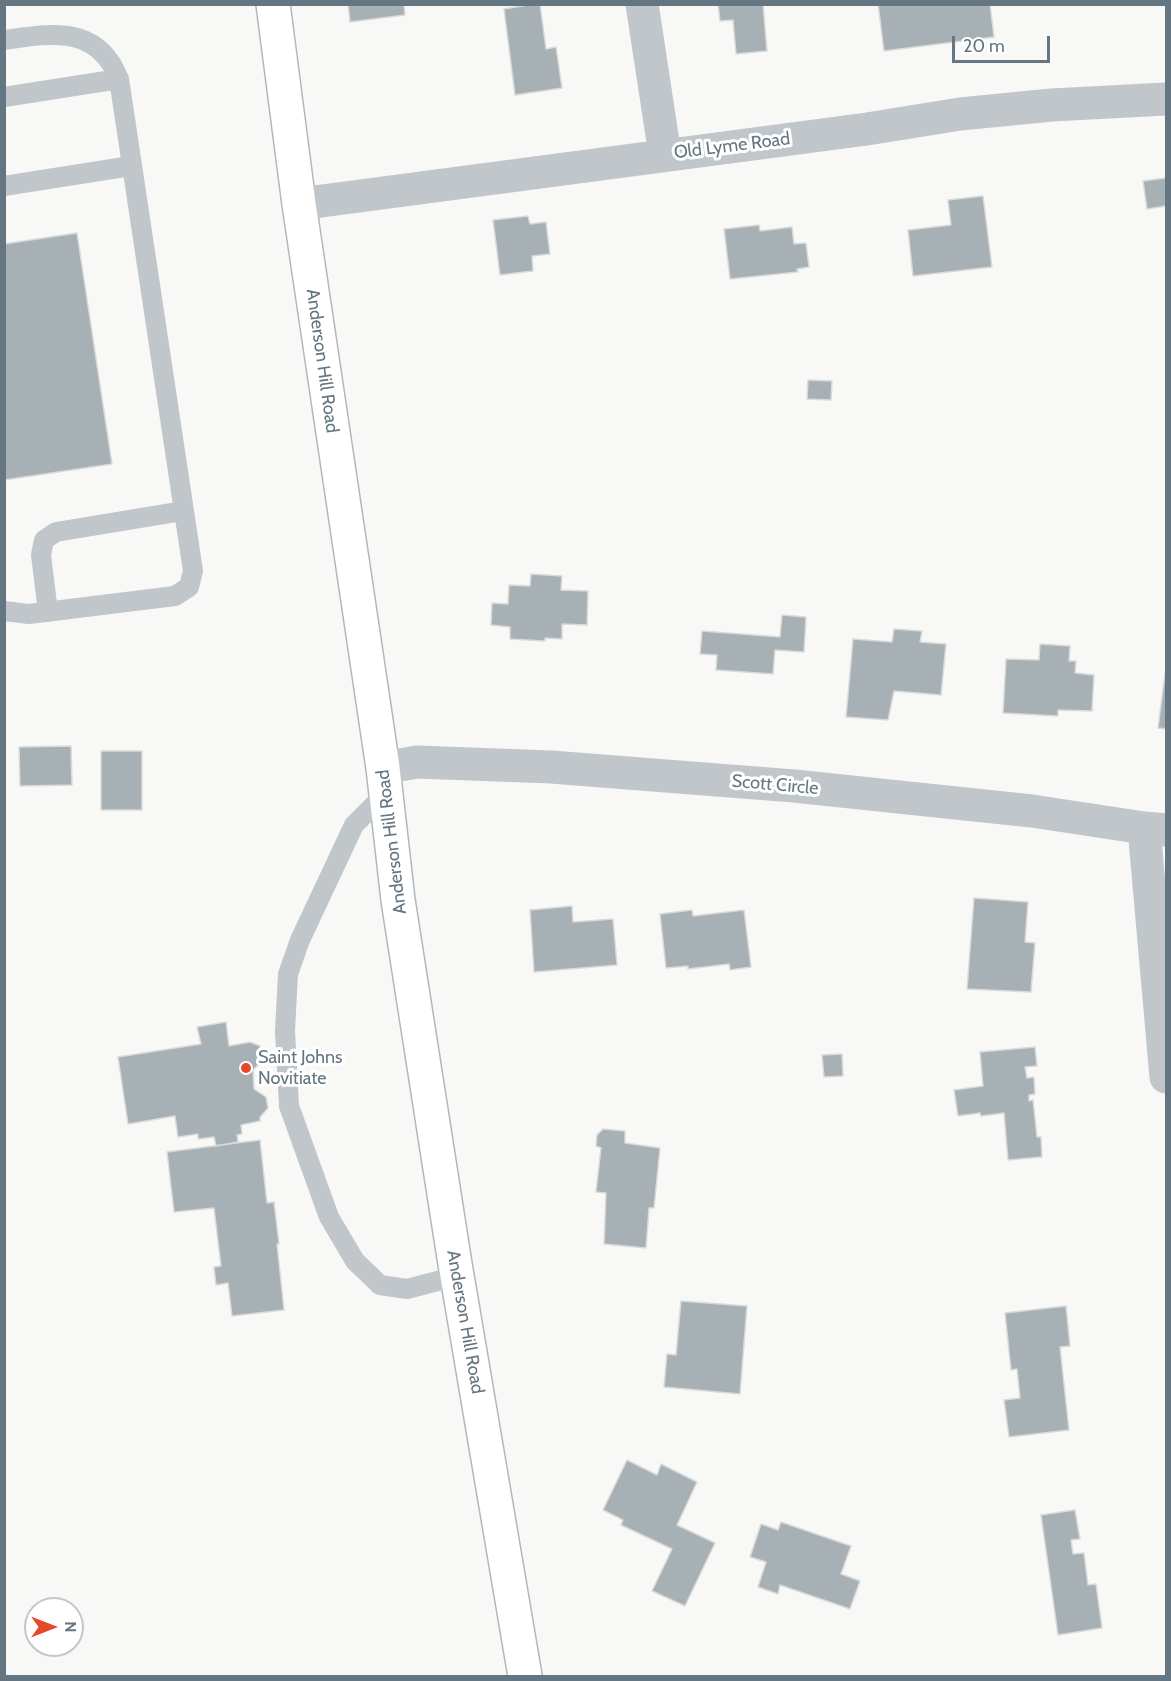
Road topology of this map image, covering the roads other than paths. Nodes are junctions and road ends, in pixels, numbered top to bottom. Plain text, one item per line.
1 (273, 4) edge
2 (642, 4) edge
3 (4, 40) edge
4 (119, 79) junction
5 (4, 97) edge
6 (1167, 99) edge
7 (665, 155) junction
8 (131, 166) junction
9 (4, 186) edge
10 (299, 204) junction
11 (183, 511) junction
12 (4, 610) edge
13 (48, 612) junction
14 (384, 780) junction
15 (1155, 829) edge
16 (1167, 1077) edge
17 (457, 1276) junction
18 (525, 1677) edge

1 - 10 main road, Anderson Hill Road
2 - 7 street
3 - 4 lane
4 - 5 lane
4 - 8 lane
6 - 7 street, Old Lyme Road
7 - 10 street, Old Lyme Road
8 - 9 lane
8 - 11 lane
10 - 14 main road, Anderson Hill Road
11 - 13 lane
11 - 13 lane
12 - 13 lane
14 - 15 street, Scott Circle
14 - 17 main road, Anderson Hill Road
14 - 17 lane
15 - 16 street
17 - 18 main road, Anderson Hill Road

